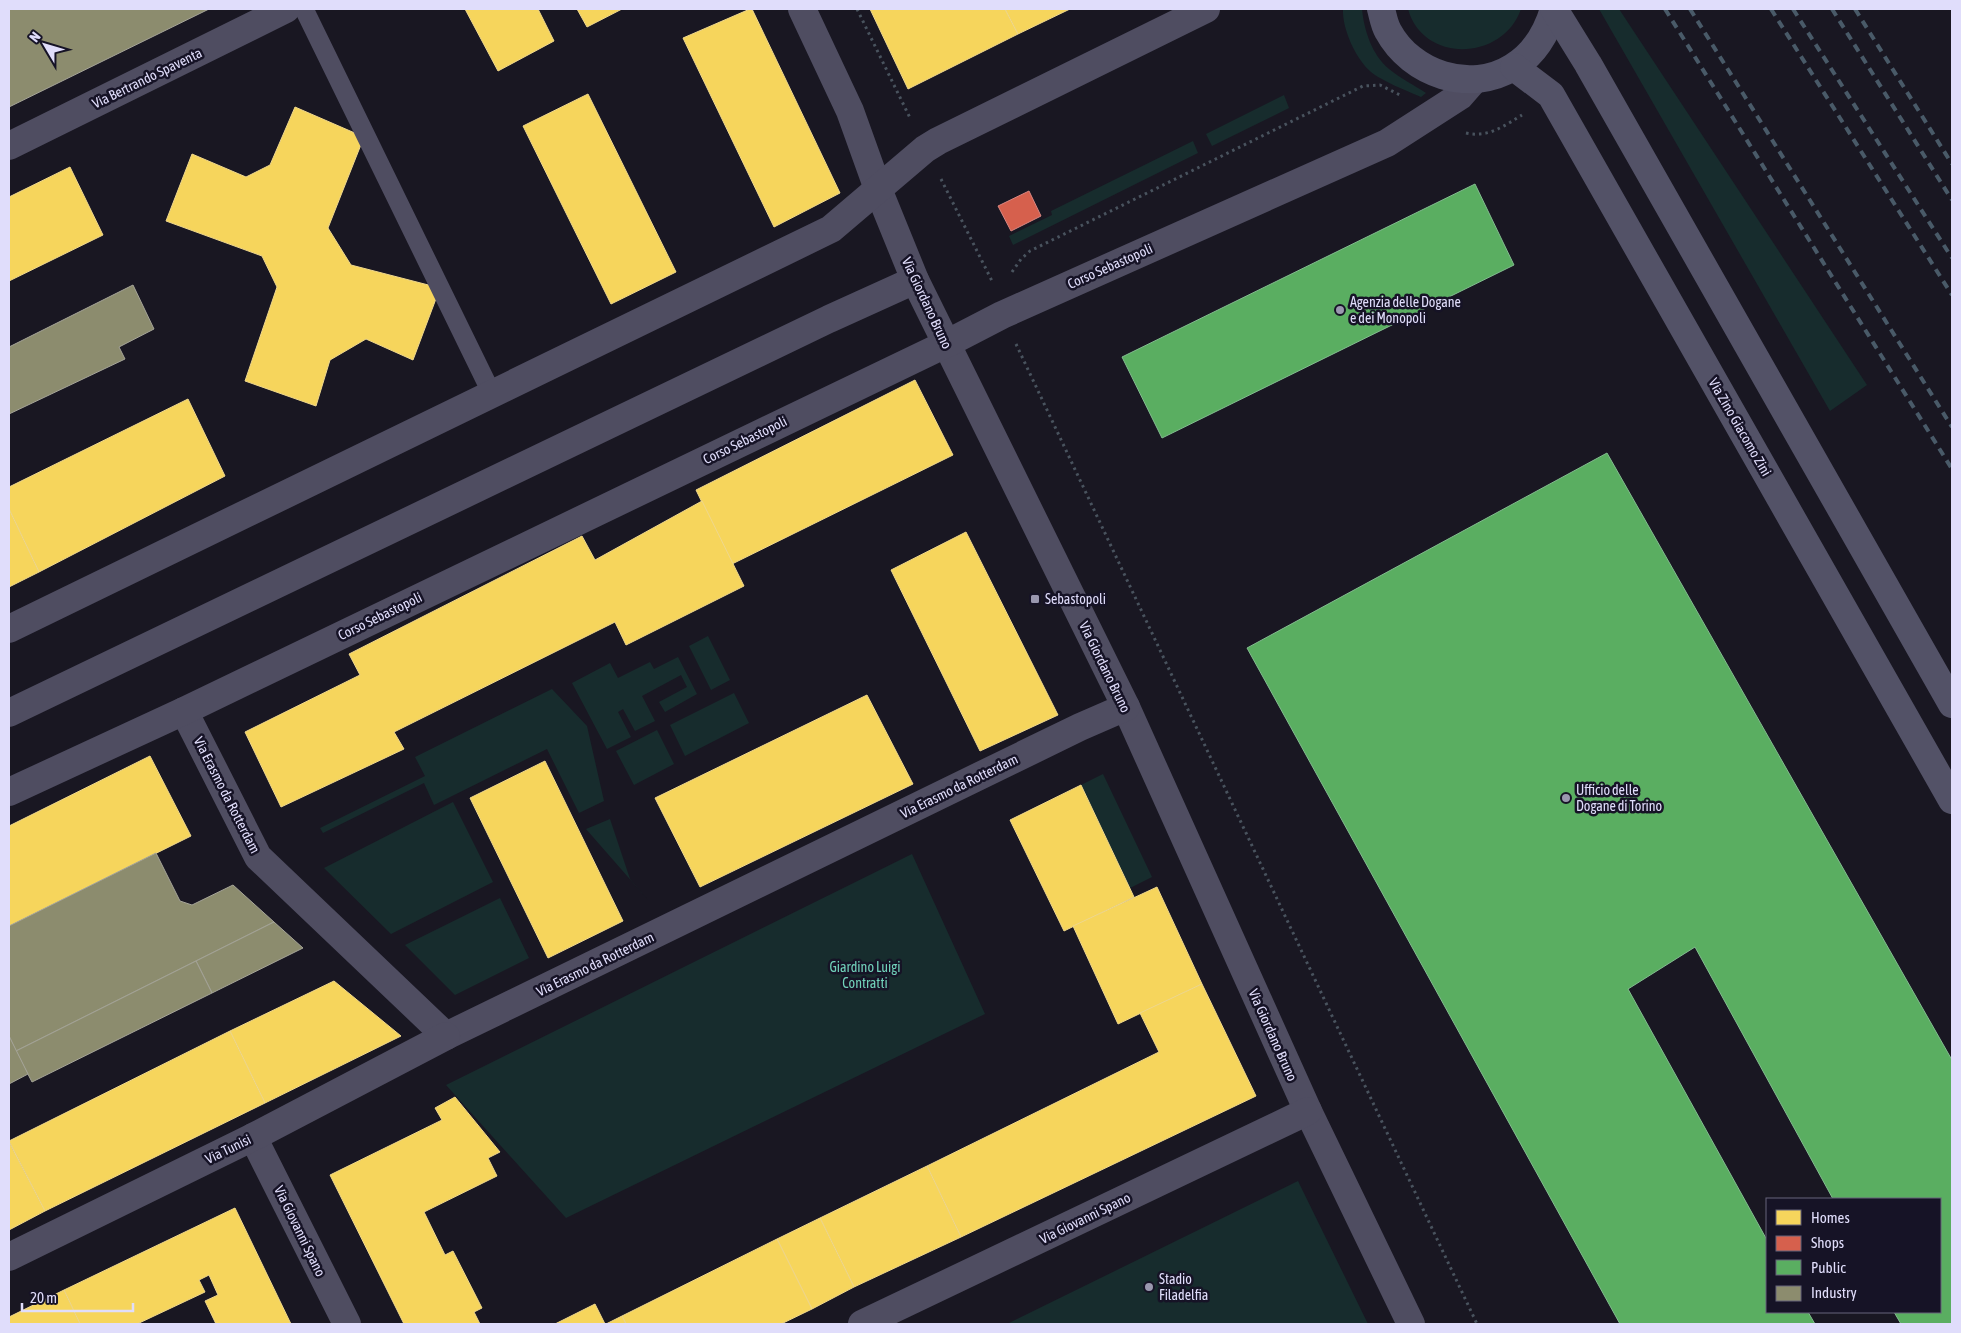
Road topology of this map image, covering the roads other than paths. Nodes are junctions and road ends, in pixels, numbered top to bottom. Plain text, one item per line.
1 (286, 9) edge
2 (304, 9) edge
3 (802, 9) edge
4 (1206, 9) edge
5 (1381, 9) edge
6 (1554, 9) edge
7 (1514, 67) junction
8 (1474, 80) junction
9 (9, 146) edge
10 (878, 189) junction
11 (915, 280) junction
12 (946, 344) junction
13 (492, 394) junction
14 (9, 629) edge
15 (1952, 704) edge
16 (1126, 707) junction
17 (184, 711) junction
18 (9, 713) edge
19 (9, 792) edge
20 (1952, 800) edge
21 (446, 1036) junction
22 (1308, 1112) junction
23 (253, 1137) junction
24 (9, 1258) edge
25 (347, 1324) edge
26 (862, 1324) edge
27 (1412, 1324) edge

1 - 9 street, Via Bertrando Spaventa
2 - 13 lane
3 - 10 street, Via Giordano Bruno
4 - 10 street
5 - 8 street
6 - 7 street
6 - 15 street
7 - 8 street
7 - 20 street, Via Zino Giacomo Zini
8 - 12 street, Corso Sebastopoli
10 - 11 street, Via Giordano Bruno
10 - 13 street
11 - 12 street, Via Giordano Bruno
11 - 18 street
12 - 16 street, Via Giordano Bruno
12 - 17 street, Corso Sebastopoli
13 - 14 street
16 - 21 street, Via Erasmo da Rotterdam
16 - 22 street, Via Giordano Bruno
17 - 19 street, Corso Sebastopoli
17 - 21 street, Via Erasmo da Rotterdam
21 - 23 street, Via Tunisi
22 - 26 street, Via Giovanni Spano
22 - 27 street, Via Giordano Bruno
23 - 24 street, Via Tunisi
23 - 25 street, Via Giovanni Spano

